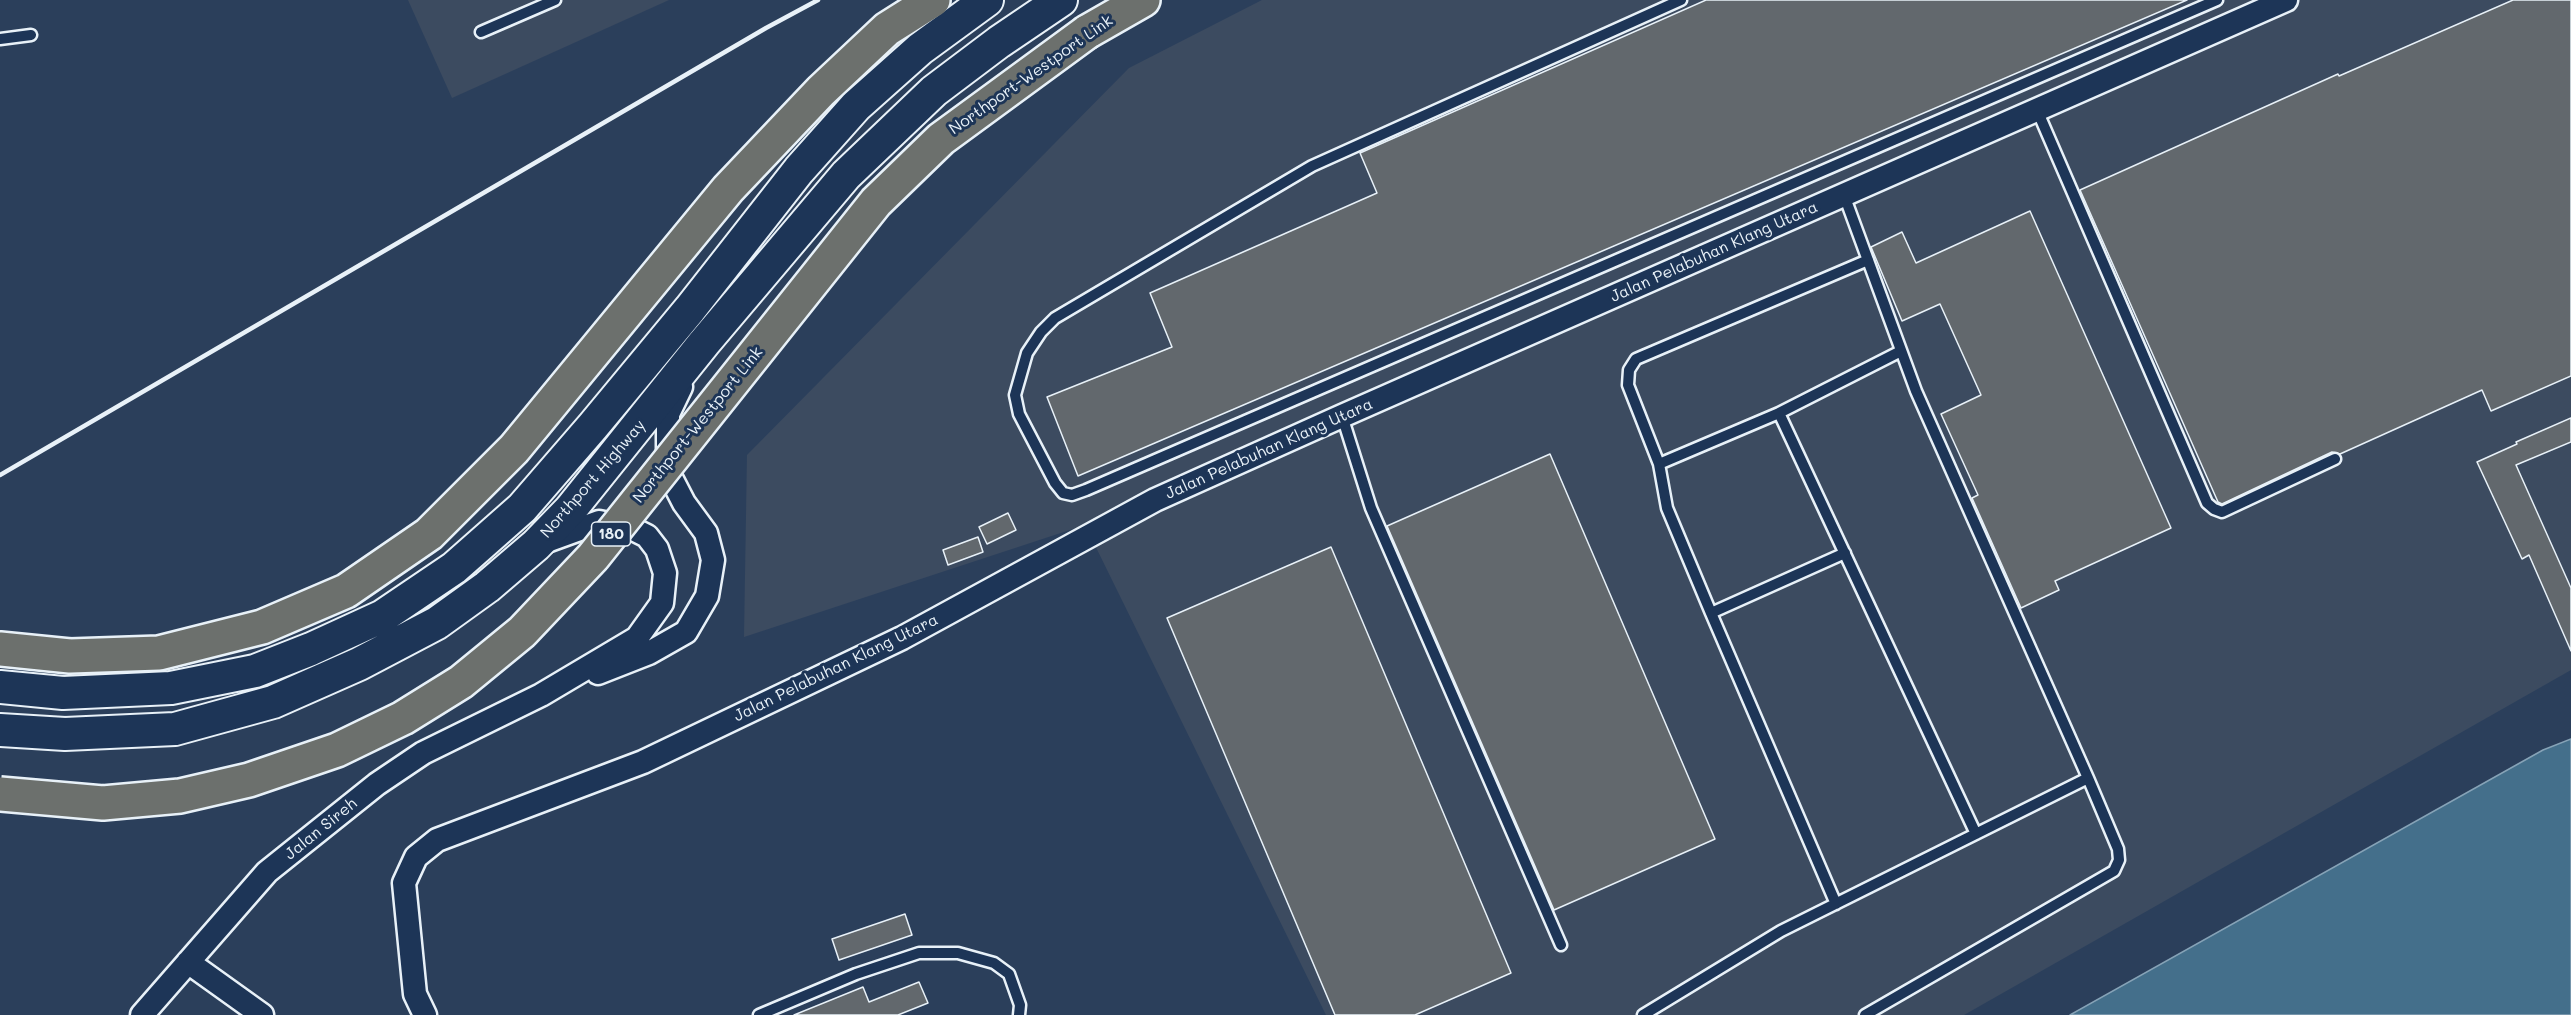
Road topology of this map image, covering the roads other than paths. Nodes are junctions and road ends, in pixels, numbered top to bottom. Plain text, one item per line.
1 (555, 0) edge
2 (933, 0) edge
3 (987, 0) edge
4 (1061, 0) edge
5 (1143, 0) edge
6 (1681, 0) edge
7 (2217, 0) edge
8 (2286, 0) edge
9 (481, 32) dead end
10 (31, 35) dead end
11 (0, 39) edge
12 (2037, 110) junction
13 (1844, 195) junction
14 (1868, 260) junction
15 (704, 343) junction
16 (1901, 351) junction
17 (1779, 413) junction
18 (1342, 416) junction
19 (2335, 459) dead end
20 (1659, 464) junction
21 (536, 545) junction
22 (1845, 553) junction
23 (1711, 613) junction
24 (0, 649) edge
25 (0, 687) edge
26 (541, 695) junction
27 (0, 730) edge
28 (2088, 778) junction
29 (0, 794) edge
30 (1976, 834) junction
31 (1836, 904) junction
32 (1562, 945) dead end
33 (188, 962) junction
34 (142, 1015) edge
35 (262, 1015) edge
36 (425, 1015) edge
37 (759, 1015) edge
38 (1019, 1015) edge
39 (1643, 1015) edge
40 (1866, 1015) edge

1 - 9 lane
2 - 24 main road
3 - 25 main road
4 - 15 main road, Northport Highway
5 - 29 main road, Northport-Westport Link / 180, bridge
6 - 7 lane
8 - 12 street, Jalan Pelabuhan Klang Utara
10 - 11 lane
12 - 13 street, Jalan Pelabuhan Klang Utara
12 - 19 lane
13 - 14 lane
13 - 18 street, Jalan Pelabuhan Klang Utara
14 - 16 lane
14 - 20 lane
15 - 21 main road, Northport Highway
15 - 26 street
16 - 17 lane
16 - 28 lane
17 - 20 lane
17 - 22 lane
18 - 32 lane
18 - 36 street, Jalan Pelabuhan Klang Utara
20 - 23 lane
21 - 26 street
21 - 27 main road, Northport Highway
22 - 23 lane
22 - 30 lane
23 - 31 lane
26 - 33 street, Jalan Sireh
28 - 30 lane
28 - 40 lane
30 - 31 lane
31 - 39 lane
33 - 34 street, Jalan Sireh
33 - 35 street
37 - 38 lane

